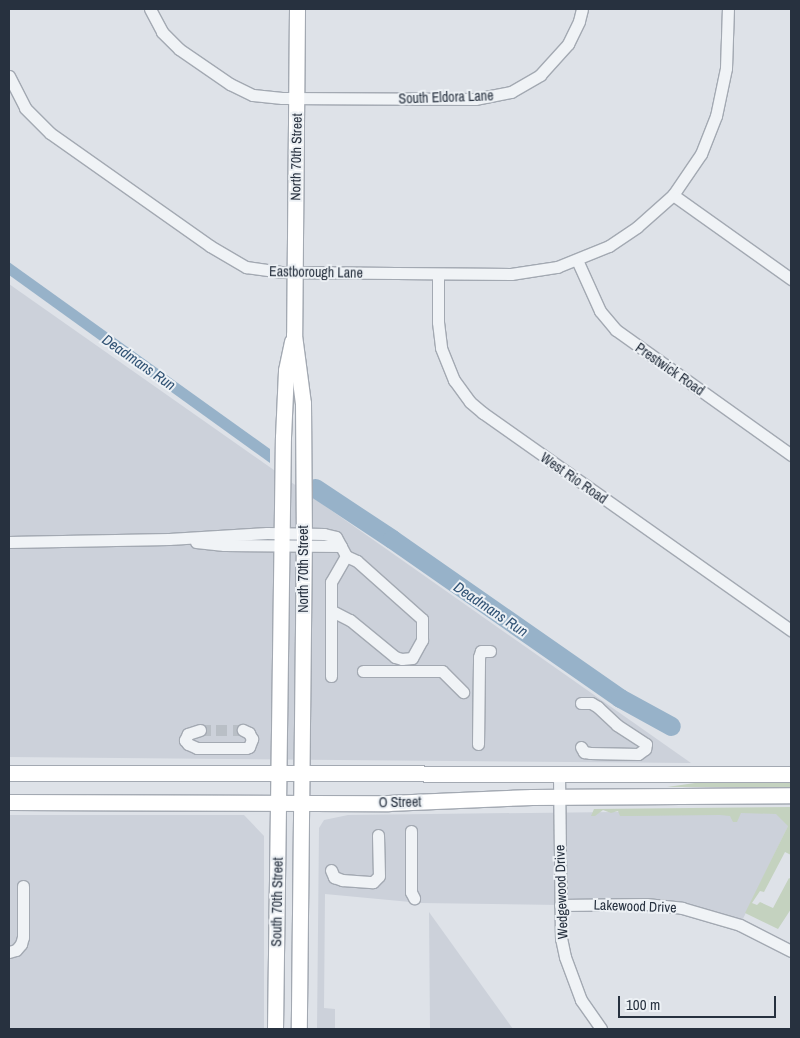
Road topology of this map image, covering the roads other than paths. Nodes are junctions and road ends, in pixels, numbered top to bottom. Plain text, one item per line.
1 (150, 9) edge
2 (297, 9) edge
3 (582, 9) edge
4 (728, 9) edge
5 (9, 76) edge
6 (296, 98) junction
7 (673, 195) junction
8 (577, 260) junction
9 (294, 272) junction
10 (438, 274) junction
11 (791, 279) edge
12 (294, 335) junction
13 (791, 455) edge
14 (280, 539) junction
15 (304, 540) junction
16 (9, 542) edge
17 (344, 551) junction
18 (332, 611) junction
19 (791, 630) edge
20 (490, 651) dead end
21 (363, 671) dead end
22 (331, 676) dead end
23 (463, 692) dead end
24 (581, 703) dead end
25 (200, 730) dead end
26 (243, 730) dead end
27 (478, 744) dead end
28 (581, 747) dead end
29 (9, 773) edge
30 (279, 774) junction
31 (302, 774) junction
32 (791, 774) edge
33 (559, 775) junction
34 (791, 795) edge
35 (559, 797) junction
36 (9, 802) edge
37 (278, 803) junction
38 (302, 804) junction
39 (411, 831) dead end
40 (378, 835) dead end
41 (331, 870) dead end
42 (23, 886) dead end
43 (414, 898) dead end
44 (560, 905) junction
45 (791, 951) edge
46 (9, 952) edge
47 (275, 1029) edge
48 (299, 1029) edge
49 (601, 1029) edge

1 - 6 street, South Eldora Lane
2 - 6 main road, North 70th Street
3 - 6 street, South Eldora Lane
4 - 7 street, Eastborough Lane
5 - 9 street, Eastborough Lane
6 - 9 main road, North 70th Street
7 - 8 street, Eastborough Lane
7 - 11 street
8 - 10 street, Eastborough Lane
8 - 13 street, Prestwick Road
9 - 10 street, Eastborough Lane
9 - 12 main road, North 70th Street
10 - 19 street, West Rio Road
12 - 14 main road, North 70th Street
12 - 15 main road, North 70th Street
14 - 15 street
14 - 16 street
14 - 30 main road, North 70th Street
15 - 17 street
15 - 31 main road, North 70th Street
17 - 18 street
17 - 18 street
18 - 22 street
20 - 27 street
21 - 23 street
24 - 28 street
25 - 26 street
29 - 30 main road, O Street
30 - 31 main road, O Street
30 - 37 main road, South 70th Street
31 - 33 main road, O Street
31 - 38 main road, North 70th Street
32 - 33 main road, O Street
33 - 35 street, Wedgewood Drive
34 - 35 main road, O Street
35 - 38 main road, O Street
35 - 44 street, Wedgewood Drive
36 - 37 main road, O Street
37 - 38 main road, O Street
37 - 47 main road, South 70th Street
38 - 48 main road, South 70th Street
39 - 43 street
40 - 41 street
42 - 46 street
44 - 45 street, Lakewood Drive
44 - 49 street, Wedgewood Drive

